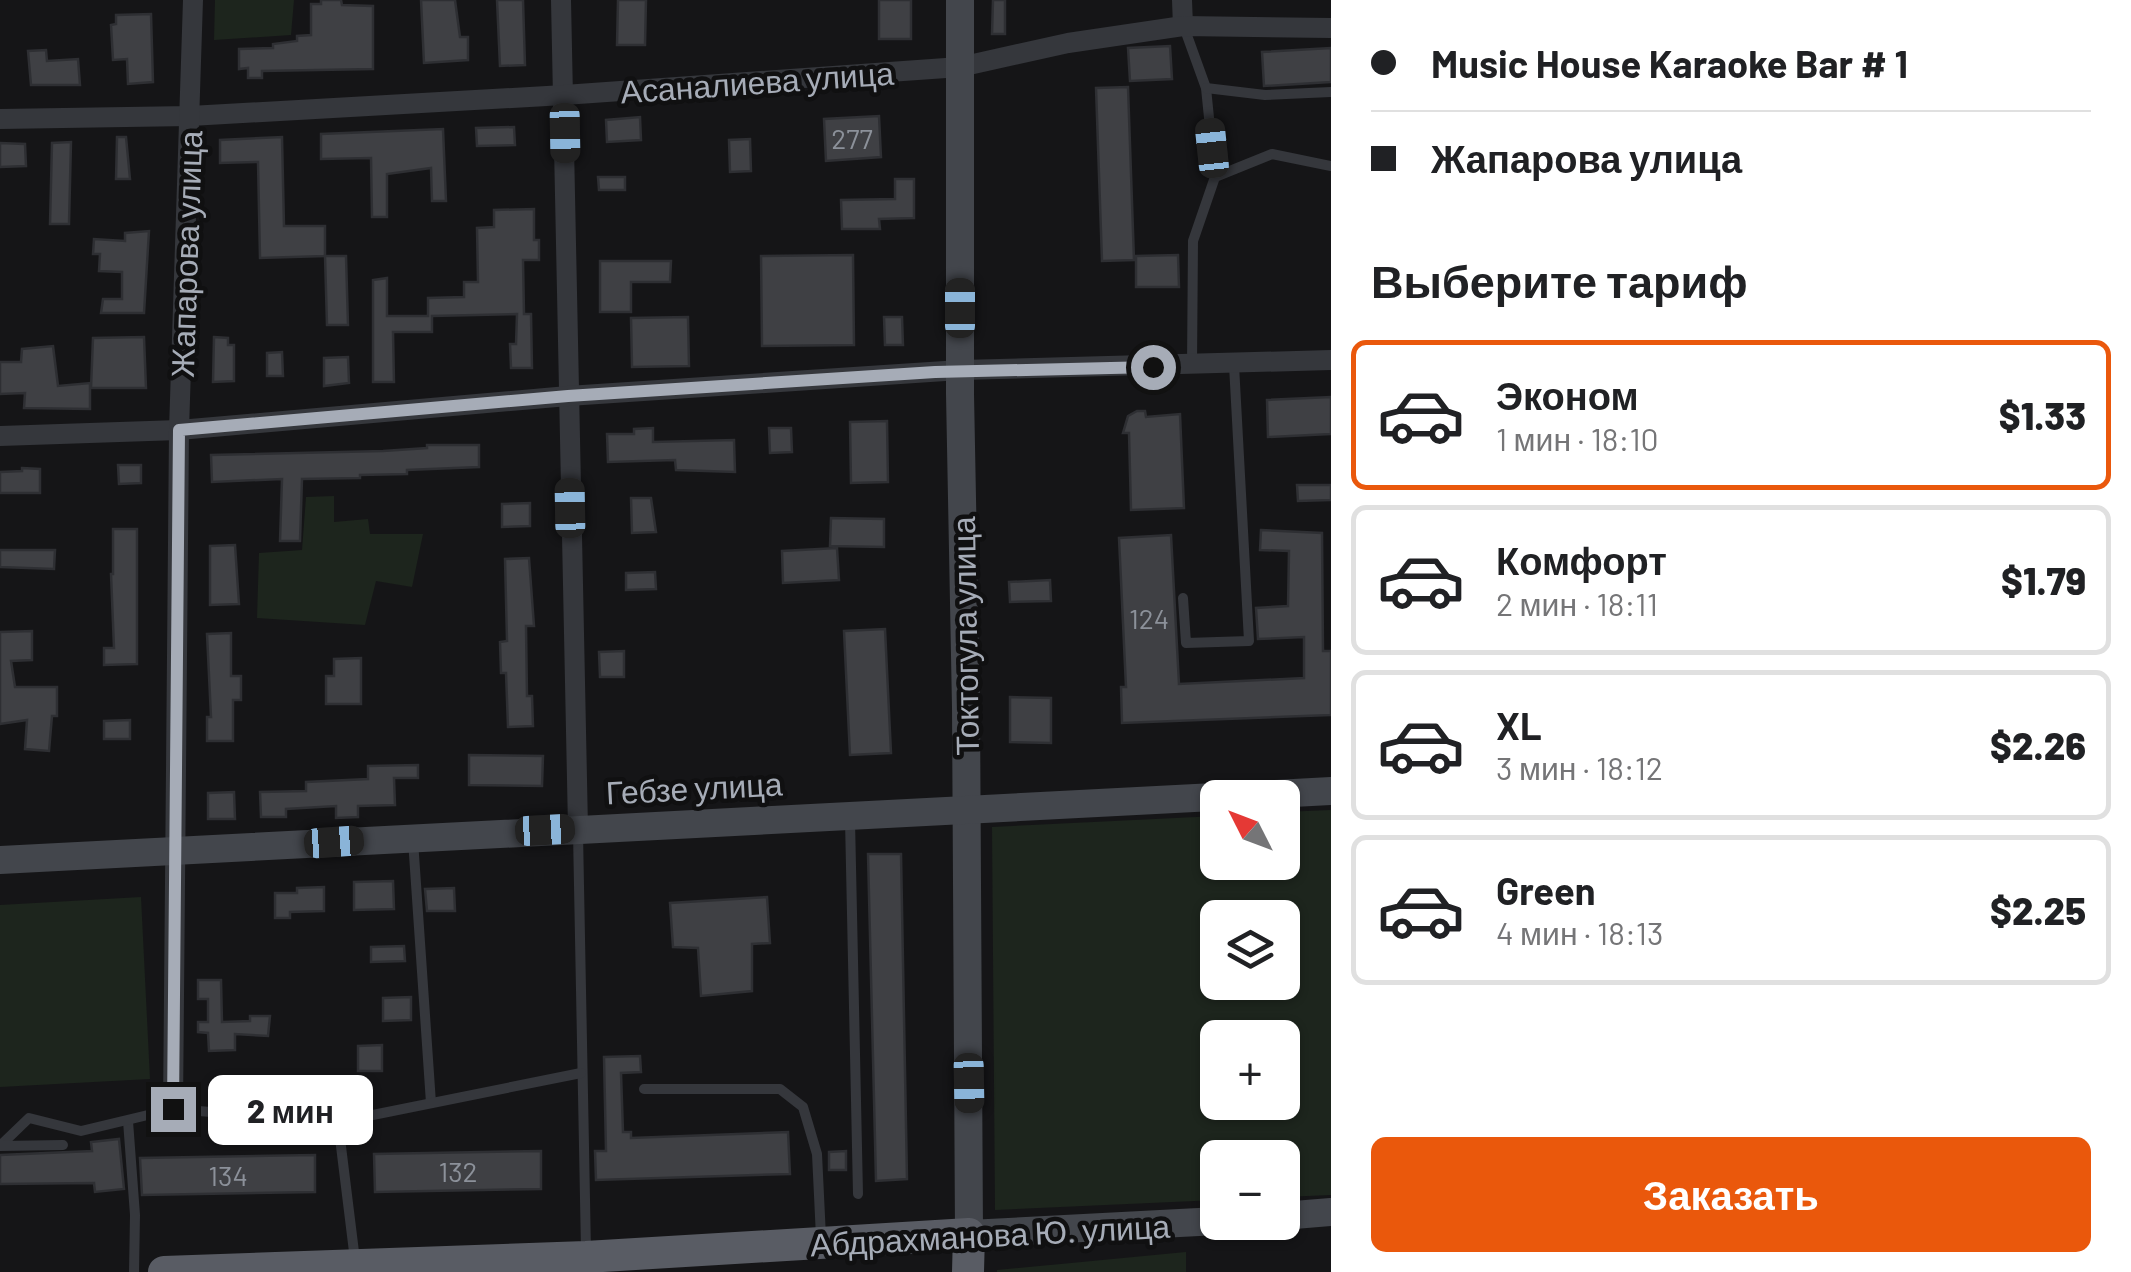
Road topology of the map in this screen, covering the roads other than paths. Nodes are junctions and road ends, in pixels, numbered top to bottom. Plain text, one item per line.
1 (193, 0) edge
2 (561, 0) edge
3 (960, 0) edge
4 (1182, 0) edge
5 (1183, 26) junction
6 (1331, 28) edge
7 (960, 67) junction
8 (1206, 88) junction
9 (1331, 92) edge
10 (564, 95) junction
11 (190, 116) junction
12 (0, 119) edge
13 (1331, 166) edge
14 (1215, 177) junction
15 (1331, 360) edge
16 (1234, 365) junction
17 (1192, 366) junction
18 (960, 370) junction
19 (568, 396) junction
20 (179, 430) junction
21 (0, 436) edge
22 (1183, 598) dead end
23 (1331, 791) edge
24 (966, 812) junction
25 (850, 815) junction
26 (578, 828) junction
27 (413, 838) junction
28 (176, 852) junction
29 (0, 860) edge
30 (581, 1073) junction
31 (644, 1089) dead end
32 (430, 1103) junction
33 (173, 1109) junction
34 (128, 1122) junction
35 (338, 1122) junction
36 (62, 1145) dead end
37 (858, 1194) dead end
38 (1331, 1212) edge
39 (1300, 1215) edge
40 (1200, 1222) edge
41 (969, 1234) junction
42 (821, 1243) junction
43 (575, 1262) edge
44 (355, 1266) junction
45 (134, 1272) edge
46 (164, 1272) edge
47 (172, 1272) edge
48 (968, 1272) edge

1 - 11 street, Жапарова улица
2 - 10 street
3 - 7 main road, Токтогула улица
4 - 5 street
5 - 6 street, Асаналиева улица
5 - 7 street, Асаналиева улица
5 - 8 lane
7 - 10 street, Асаналиева улица
7 - 18 main road, Токтогула улица
8 - 9 lane
8 - 14 lane
10 - 11 street, Асаналиева улица
10 - 19 street
11 - 12 street, Асаналиева улица
11 - 20 street, Жапарова улица
13 - 14 lane
14 - 17 lane
15 - 16 street
16 - 17 street
16 - 22 lane
17 - 18 street
18 - 19 street
18 - 24 main road, Токтогула улица
19 - 20 street
19 - 26 street
20 - 21 street
20 - 28 street, Жапарова улица
23 - 24 main road, Гебзе улица
24 - 25 main road, Гебзе улица
24 - 41 main road, Токтогула улица
25 - 26 main road, Гебзе улица
25 - 37 lane
26 - 27 main road, Гебзе улица
26 - 30 lane
27 - 28 main road, Гебзе улица
27 - 32 lane
28 - 29 main road, Гебзе улица
28 - 33 street, Жапарова улица
30 - 32 lane
30 - 43 lane
31 - 42 lane
32 - 35 lane
33 - 34 lane
33 - 35 lane
34 - 36 lane
34 - 45 lane
35 - 44 lane
38 - 39 main road
40 - 41 main road, Абдрахманова Ю. улица
41 - 42 highway, Абдрахманова Ю. улица
41 - 48 highway, Токтогула улица
42 - 43 highway, Абдрахманова Ю. улица
43 - 44 highway, Абдрахманова Ю. улица
44 - 47 highway, Абдрахманова Ю. улица
46 - 47 highway, Абдрахманова Ю. улица

